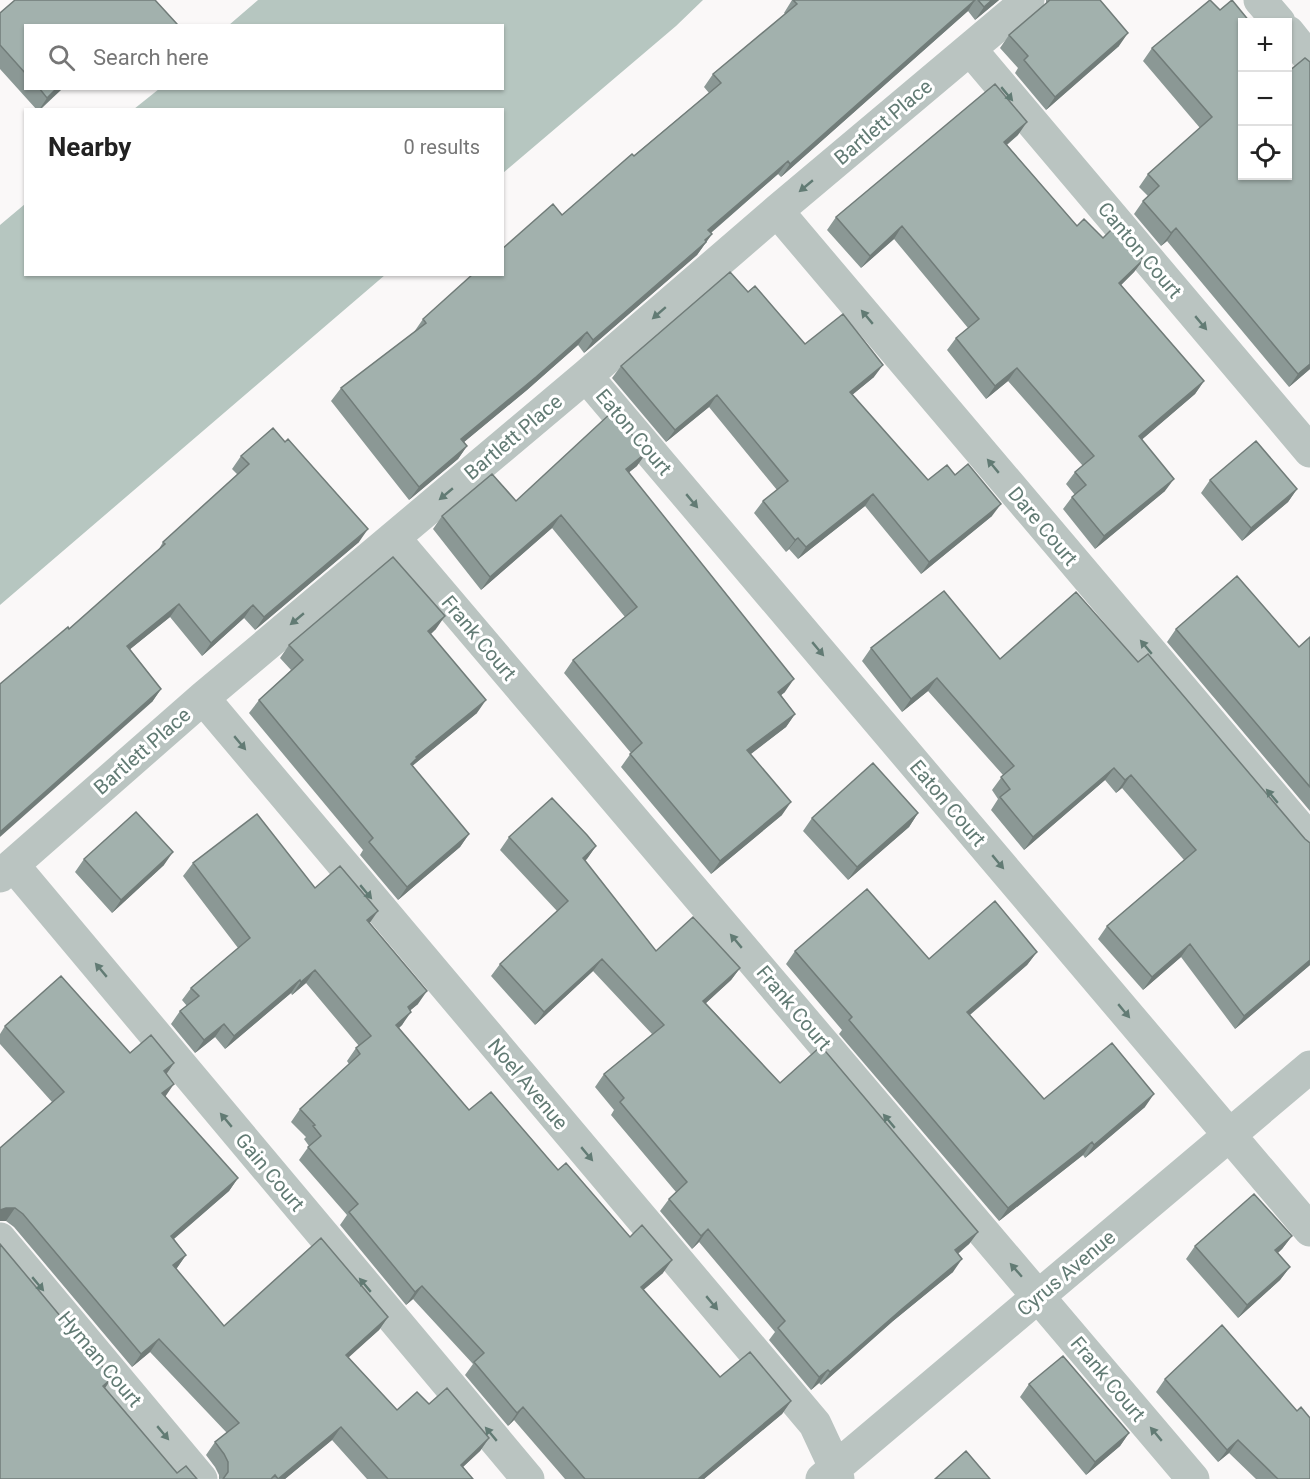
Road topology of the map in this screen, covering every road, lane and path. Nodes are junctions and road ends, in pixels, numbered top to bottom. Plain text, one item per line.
1 (1028, 0) edge
2 (1260, 0) edge
3 (1276, 18) edge
4 (1292, 38) edge
5 (970, 49) junction
6 (1310, 59) edge
7 (777, 211) junction
8 (586, 376) junction
9 (1310, 451) edge
10 (394, 538) junction
11 (202, 698) junction
12 (1310, 840) edge
13 (6, 870) edge
14 (1310, 1067) edge
15 (1230, 1135) junction
16 (1310, 1230) edge
17 (0, 1239) edge
18 (1039, 1296) junction
19 (831, 1475) edge
20 (201, 1479) edge
21 (528, 1479) edge
22 (1193, 1479) edge

1 - 5 street, Bartlett Place
2 - 3 street
4 - 6 street
5 -> 7 street, Bartlett Place
5 -> 9 street, Canton Court
7 -> 8 street, Bartlett Place
12 -> 7 street, Dare Court
8 -> 10 street, Bartlett Place
8 -> 15 street, Eaton Court
10 -> 11 street, Bartlett Place
18 -> 10 street, Frank Court
11 - 13 street, Bartlett Place
11 -> 19 street, Noel Avenue
21 -> 13 street, Gain Court
14 - 15 street, Cyrus Avenue
15 - 16 street, Eaton Court
15 - 18 street, Cyrus Avenue
17 -> 20 street, Hyman Court
18 - 19 street, Cyrus Avenue
22 -> 18 street, Frank Court

